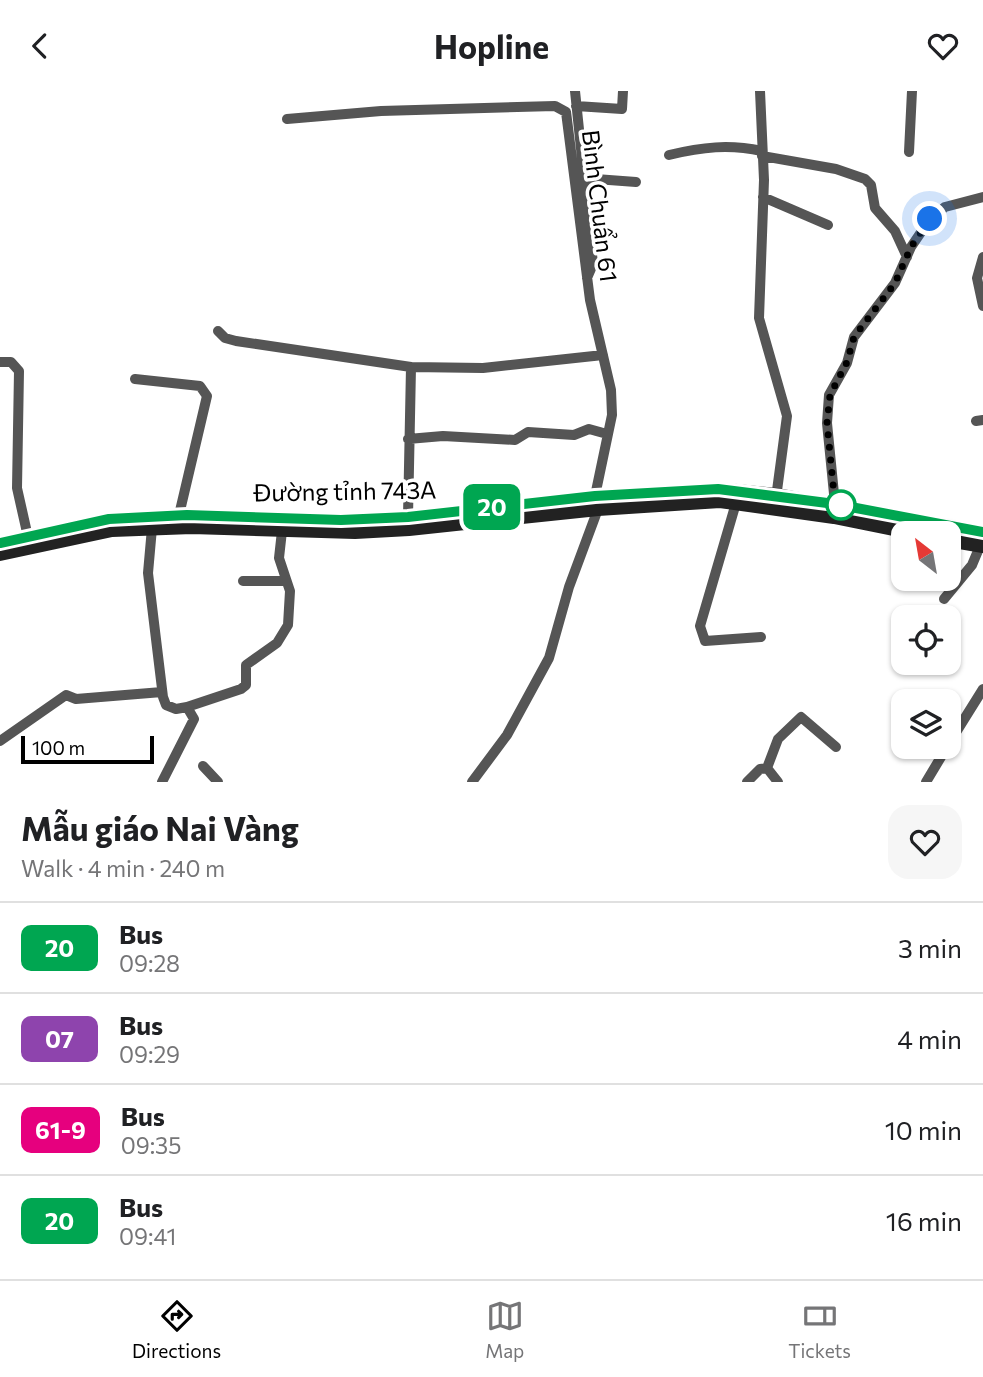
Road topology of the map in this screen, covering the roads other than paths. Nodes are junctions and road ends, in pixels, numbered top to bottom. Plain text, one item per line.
1 (575, 91) edge
2 (623, 91) edge
3 (760, 91) edge
4 (912, 91) edge
5 (576, 106) junction
6 (287, 119) dead end
7 (908, 152) dead end
8 (762, 153) junction
9 (669, 155) dead end
10 (582, 179) junction
11 (636, 182) dead end
12 (763, 197) junction
13 (983, 198) edge
14 (828, 225) dead end
15 (906, 257) junction
16 (983, 257) edge
17 (587, 278) junction
18 (983, 306) edge
19 (218, 331) dead end
20 (603, 355) junction
21 (0, 362) edge
22 (411, 367) junction
23 (135, 379) dead end
24 (607, 434) junction
25 (408, 439) junction
26 (775, 501) junction
27 (596, 503) junction
28 (736, 503) junction
29 (835, 504) junction
30 (179, 515) junction
31 (408, 517) junction
32 (152, 528) junction
33 (891, 528) edge
34 (282, 531) junction
35 (28, 537) junction
36 (961, 540) edge
37 (982, 541) edge
38 (0, 543) edge
39 (0, 554) edge
40 (243, 581) dead end
41 (285, 581) junction
42 (944, 599) dead end
43 (761, 637) dead end
44 (983, 689) edge
45 (162, 692) junction
46 (980, 705) edge
47 (187, 707) junction
48 (961, 729) edge
49 (0, 741) edge
50 (836, 747) dead end
51 (940, 759) edge
52 (203, 766) dead end
53 (767, 768) junction
54 (162, 782) edge
55 (218, 782) edge
56 (472, 782) edge
57 (747, 782) edge
58 (778, 782) edge
59 (926, 782) edge

1 - 5 street
2 - 5 street
3 - 8 street
4 - 7 street
5 - 10 street
6 - 17 street, Bình Chuẩn 61
8 - 9 street
8 - 12 street
8 - 15 street
10 - 11 street
10 - 17 street
12 - 14 street
12 - 26 street
13 - 15 street
15 - 29 street
16 - 18 street
17 - 20 street, Bình Chuẩn 61
19 - 22 street
20 - 22 street
20 - 24 street, Bình Chuẩn 61
21 - 35 street
22 - 25 street
23 - 30 street
24 - 25 street
24 - 27 street, Bình Chuẩn 61
25 - 31 street
26 - 27 main road, Đường tỉnh 743A
26 - 28 main road, Đường tỉnh 743A
26 - 29 main road, Đường tỉnh 743A
26 - 33 main road, Đường tỉnh 743A
27 - 28 main road, Đường tỉnh 743A
27 - 31 main road, Đường tỉnh 743A
27 - 34 main road, Đường tỉnh 743A
27 - 56 street, Bình Chuẩn 61
28 - 43 street
29 - 37 main road, Đường tỉnh 743A
30 - 31 main road, Đường tỉnh 743A
30 - 35 main road, Đường tỉnh 743A
32 - 34 main road, Đường tỉnh 743A
32 - 39 main road, Đường tỉnh 743A
32 - 45 street
34 - 41 street
35 - 38 main road, Đường tỉnh 743A
36 - 37 main road
37 - 42 street
40 - 41 street
41 - 47 street
44 - 46 street
45 - 47 street
45 - 49 street
46 - 48 street
47 - 54 street
50 - 53 street
51 - 59 street
52 - 55 street
53 - 57 street
53 - 58 street

